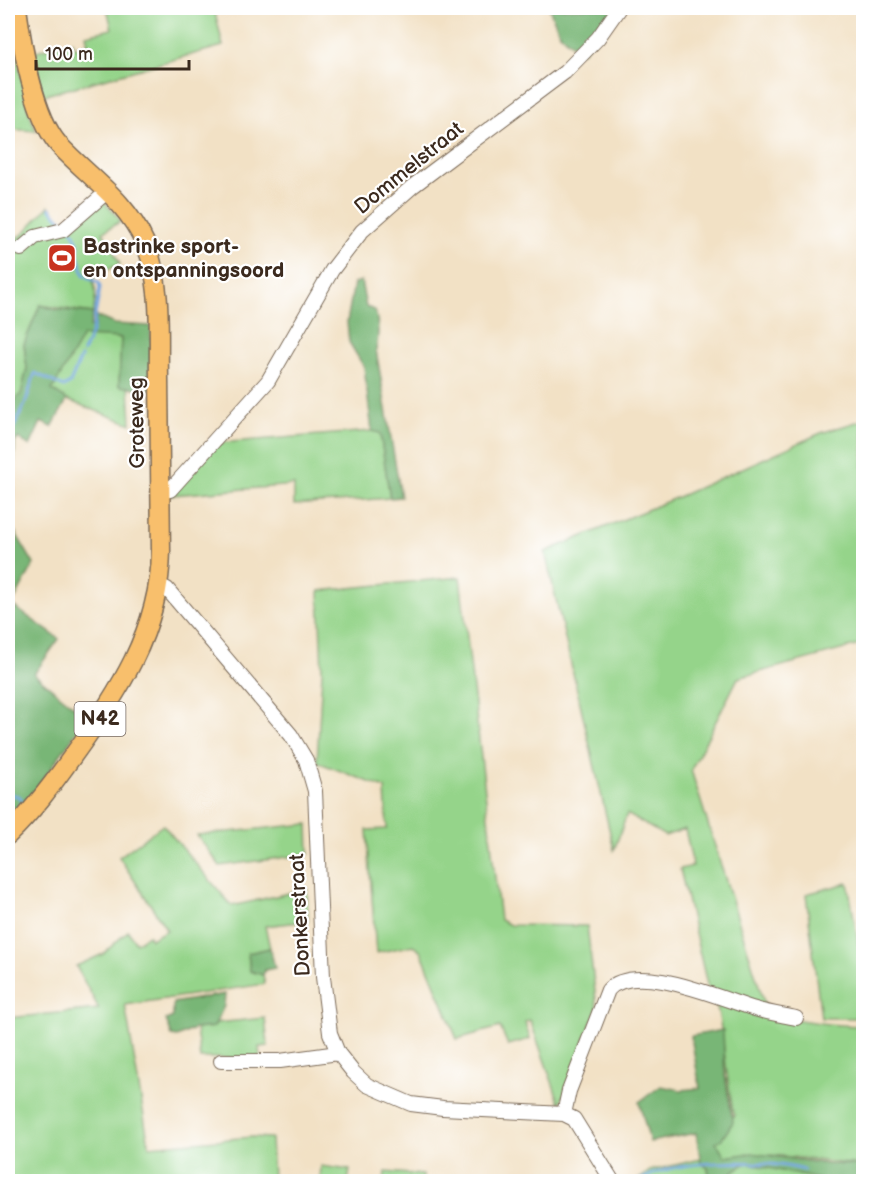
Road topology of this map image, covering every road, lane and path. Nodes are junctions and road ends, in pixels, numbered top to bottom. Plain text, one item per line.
1 (17, 8) edge
2 (619, 8) edge
3 (109, 190) junction
4 (21, 249) dead end
5 (160, 491) junction
6 (159, 585) junction
7 (8, 835) edge
8 (796, 1018) dead end
9 (338, 1053) junction
10 (221, 1061) dead end
11 (564, 1114) junction
12 (613, 1182) edge

1 - 3 main road, Groteweg / N42
2 - 5 street, Dommelstraat
3 - 4 street
3 - 5 main road, Groteweg / N42
5 - 6 main road, Groteweg / N42
6 - 7 main road, Groteweg / N42
6 - 9 street, Donkerstraat
8 - 11 street
9 - 10 street
9 - 11 street, Donkerstraat
11 - 12 street

